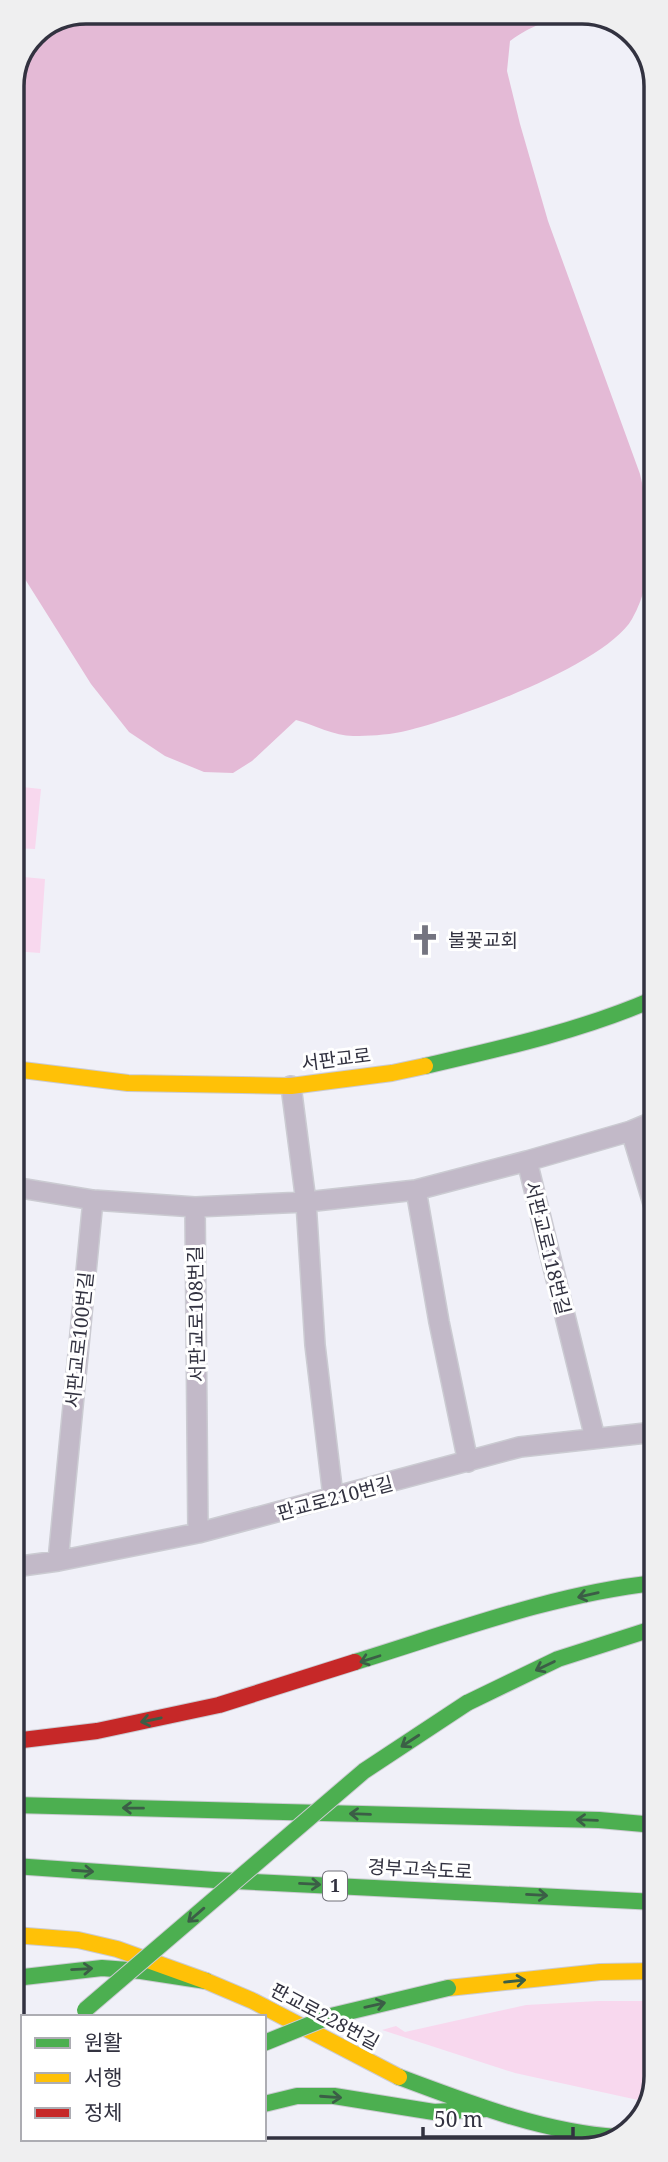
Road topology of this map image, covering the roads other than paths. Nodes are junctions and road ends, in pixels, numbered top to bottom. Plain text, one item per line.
1 (644, 1003) edge
2 (24, 1070) edge
3 (291, 1086) junction
4 (644, 1126) edge
5 (631, 1131) junction
6 (527, 1161) junction
7 (644, 1174) edge
8 (24, 1189) edge
9 (416, 1190) junction
10 (93, 1200) junction
11 (306, 1202) junction
12 (195, 1207) junction
13 (644, 1433) edge
14 (595, 1438) junction
15 (468, 1462) junction
16 (333, 1496) junction
17 (198, 1533) junction
18 (58, 1561) junction
19 (24, 1566) edge
20 (644, 1584) edge
21 (644, 1632) edge
22 (24, 1740) edge
23 (24, 1805) edge
24 (644, 1824) edge
25 (24, 1867) edge
26 (644, 1901) edge
27 (24, 1936) edge
28 (644, 1971) edge
29 (24, 1977) edge
30 (206, 1981) junction
31 (82, 2013) edge
32 (266, 2042) edge
33 (266, 2104) edge
34 (486, 2109) junction
35 (596, 2136) edge

1 - 3 main road, 서판교로
2 - 3 main road, 서판교로
3 - 11 street
4 - 5 street, 서판교로118번길
5 - 6 street, 서판교로118번길
5 - 7 street
6 - 9 street
6 - 14 street, 서판교로118번길
8 - 10 street
9 - 11 street
9 - 15 street
10 - 12 street
10 - 18 street, 서판교로100번길
11 - 12 street
11 - 16 street
12 - 17 street, 서판교로108번길
13 - 14 street, 판교로210번길
14 - 15 street, 판교로210번길
15 - 16 street, 판교로210번길
16 - 17 street, 판교로210번길
17 - 18 street, 판교로210번길
18 - 19 street, 판교로210번길
20 -> 22 main road
21 -> 31 main road, bridge
24 -> 23 main road
25 -> 26 main road, 경부고속도로 / 1
27 - 30 main road, 판교로228번길
32 -> 28 main road, bridge
29 -> 30 main road
30 - 34 main road, 판교로228번길
33 -> 34 main road
34 - 35 main road, 판교로228번길

